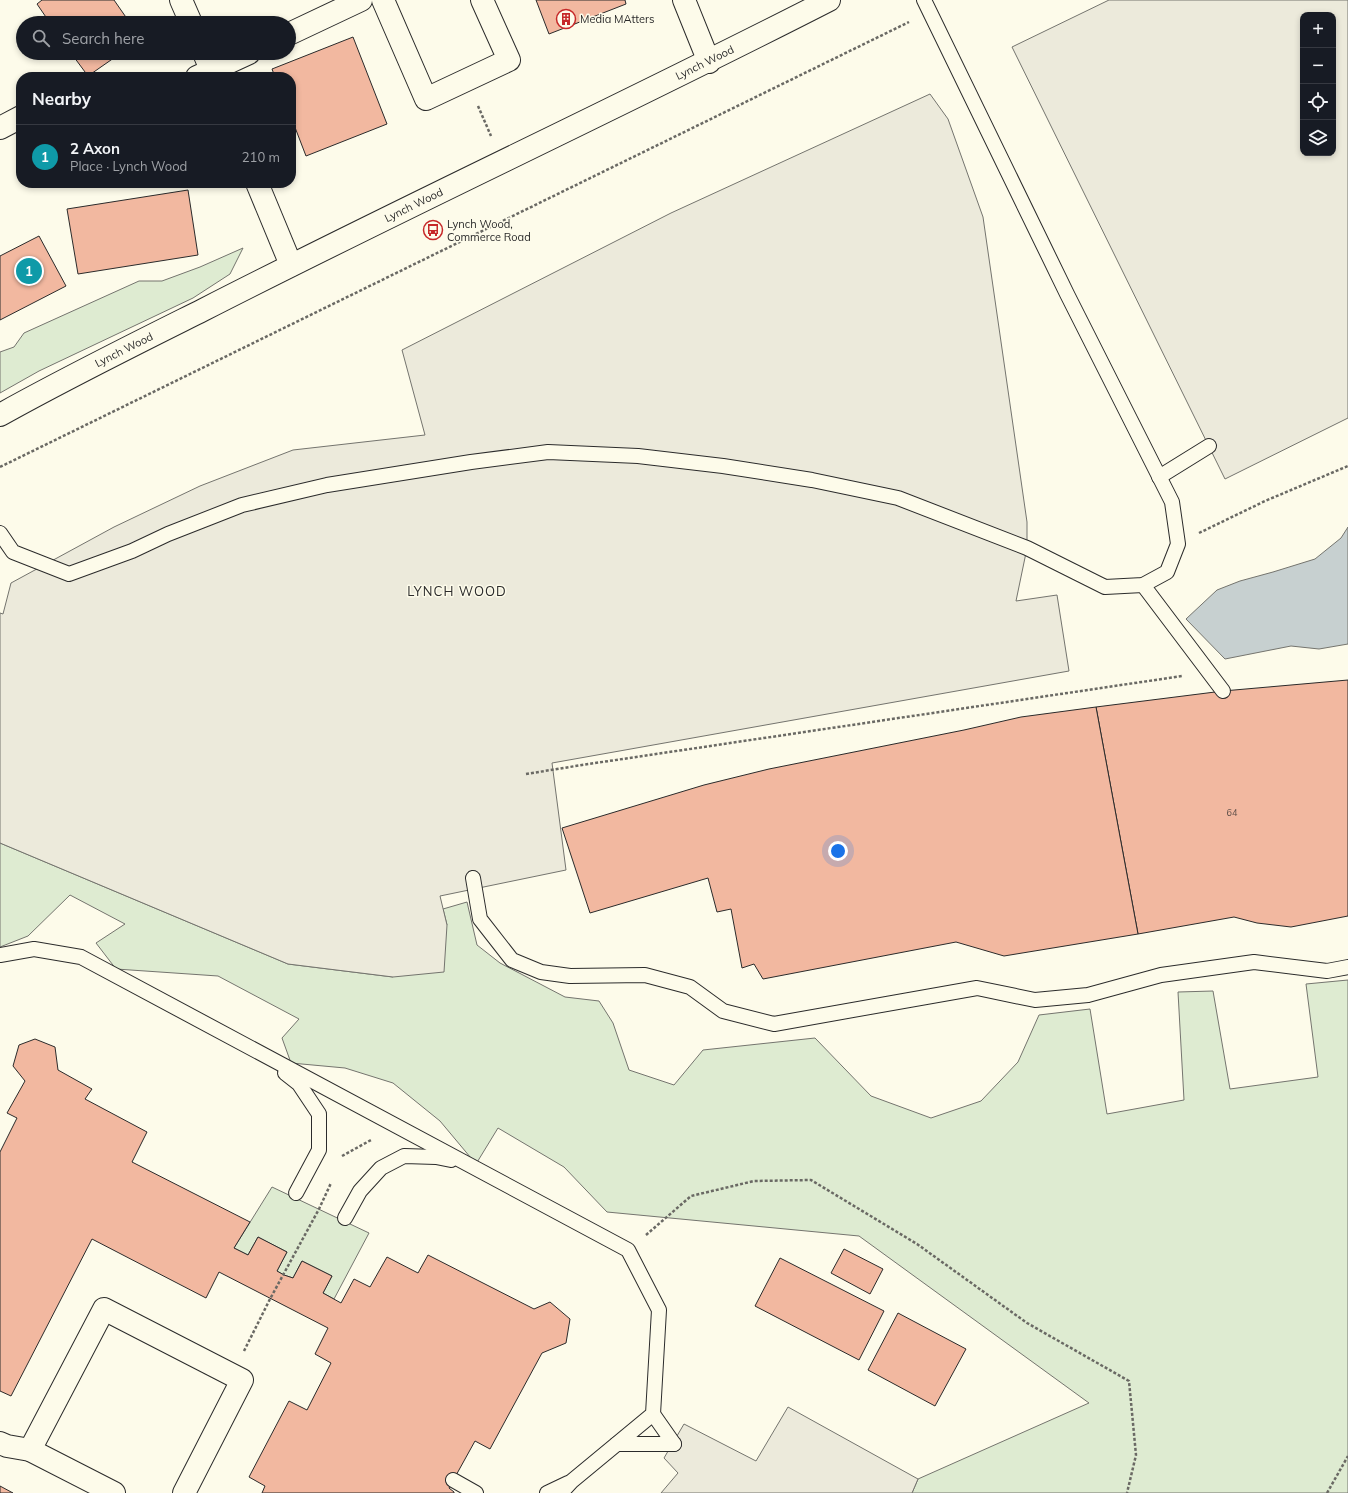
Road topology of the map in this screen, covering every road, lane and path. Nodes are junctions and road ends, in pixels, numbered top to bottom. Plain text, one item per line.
1 (181, 0) edge
2 (361, 0) edge
3 (383, 0) edge
4 (482, 0) edge
5 (684, 0) edge
6 (829, 0) edge
7 (926, 6) edge
8 (188, 16) edge
9 (296, 31) edge
10 (231, 60) edge
11 (709, 62) junction
12 (207, 69) edge
13 (467, 80) junction
14 (16, 119) edge
15 (0, 128) edge
16 (502, 162) junction
17 (259, 188) edge
18 (291, 265) junction
19 (0, 415) edge
20 (1208, 446) dead end
21 (1348, 466) edge
22 (0, 467) edge
23 (1159, 477) junction
24 (0, 533) edge
25 (1178, 544) junction
26 (1143, 585) junction
27 (1208, 672) junction
28 (1223, 692) dead end
29 (526, 774) dead end
30 (473, 878) dead end
31 (0, 955) edge
32 (1348, 967) edge
33 (262, 1053) junction
34 (470, 1165) junction
35 (296, 1193) dead end
36 (319, 1209) dead end
37 (345, 1218) dead end
38 (628, 1250) junction
39 (233, 1375) junction
40 (653, 1414) junction
41 (0, 1443) edge
42 (617, 1444) junction
43 (30, 1450) junction
44 (1348, 1456) edge
45 (453, 1480) dead end
46 (572, 1481) junction
47 (114, 1493) edge
48 (184, 1493) edge
49 (476, 1493) edge
50 (547, 1493) edge
51 (561, 1493) edge
52 (1127, 1493) edge
53 (1327, 1493) edge

1 - 8 street
2 - 9 street
3 - 13 street
4 - 13 street
5 - 11 street
6 - 11 street, Lynch Wood
7 - 22 path
7 - 23 lane
10 - 12 street
11 - 16 street, Lynch Wood
13 - 16 path
14 - 15 street
16 - 18 street, Lynch Wood
17 - 18 street
18 - 19 street, Lynch Wood
20 - 23 lane
21 - 25 path
23 - 25 lane
24 - 26 lane
25 - 26 lane
26 - 27 lane
27 - 28 lane
27 - 29 path
30 - 32 lane
31 - 33 lane
33 - 34 lane
33 - 35 lane
34 - 37 lane
34 - 38 lane
36 - 39 path
38 - 40 lane
38 - 52 path
39 - 43 street
39 - 48 street
40 - 42 lane
40 - 42 lane
41 - 43 street
42 - 46 lane
43 - 47 street
44 - 53 path
45 - 49 lane
46 - 50 lane
46 - 51 lane

